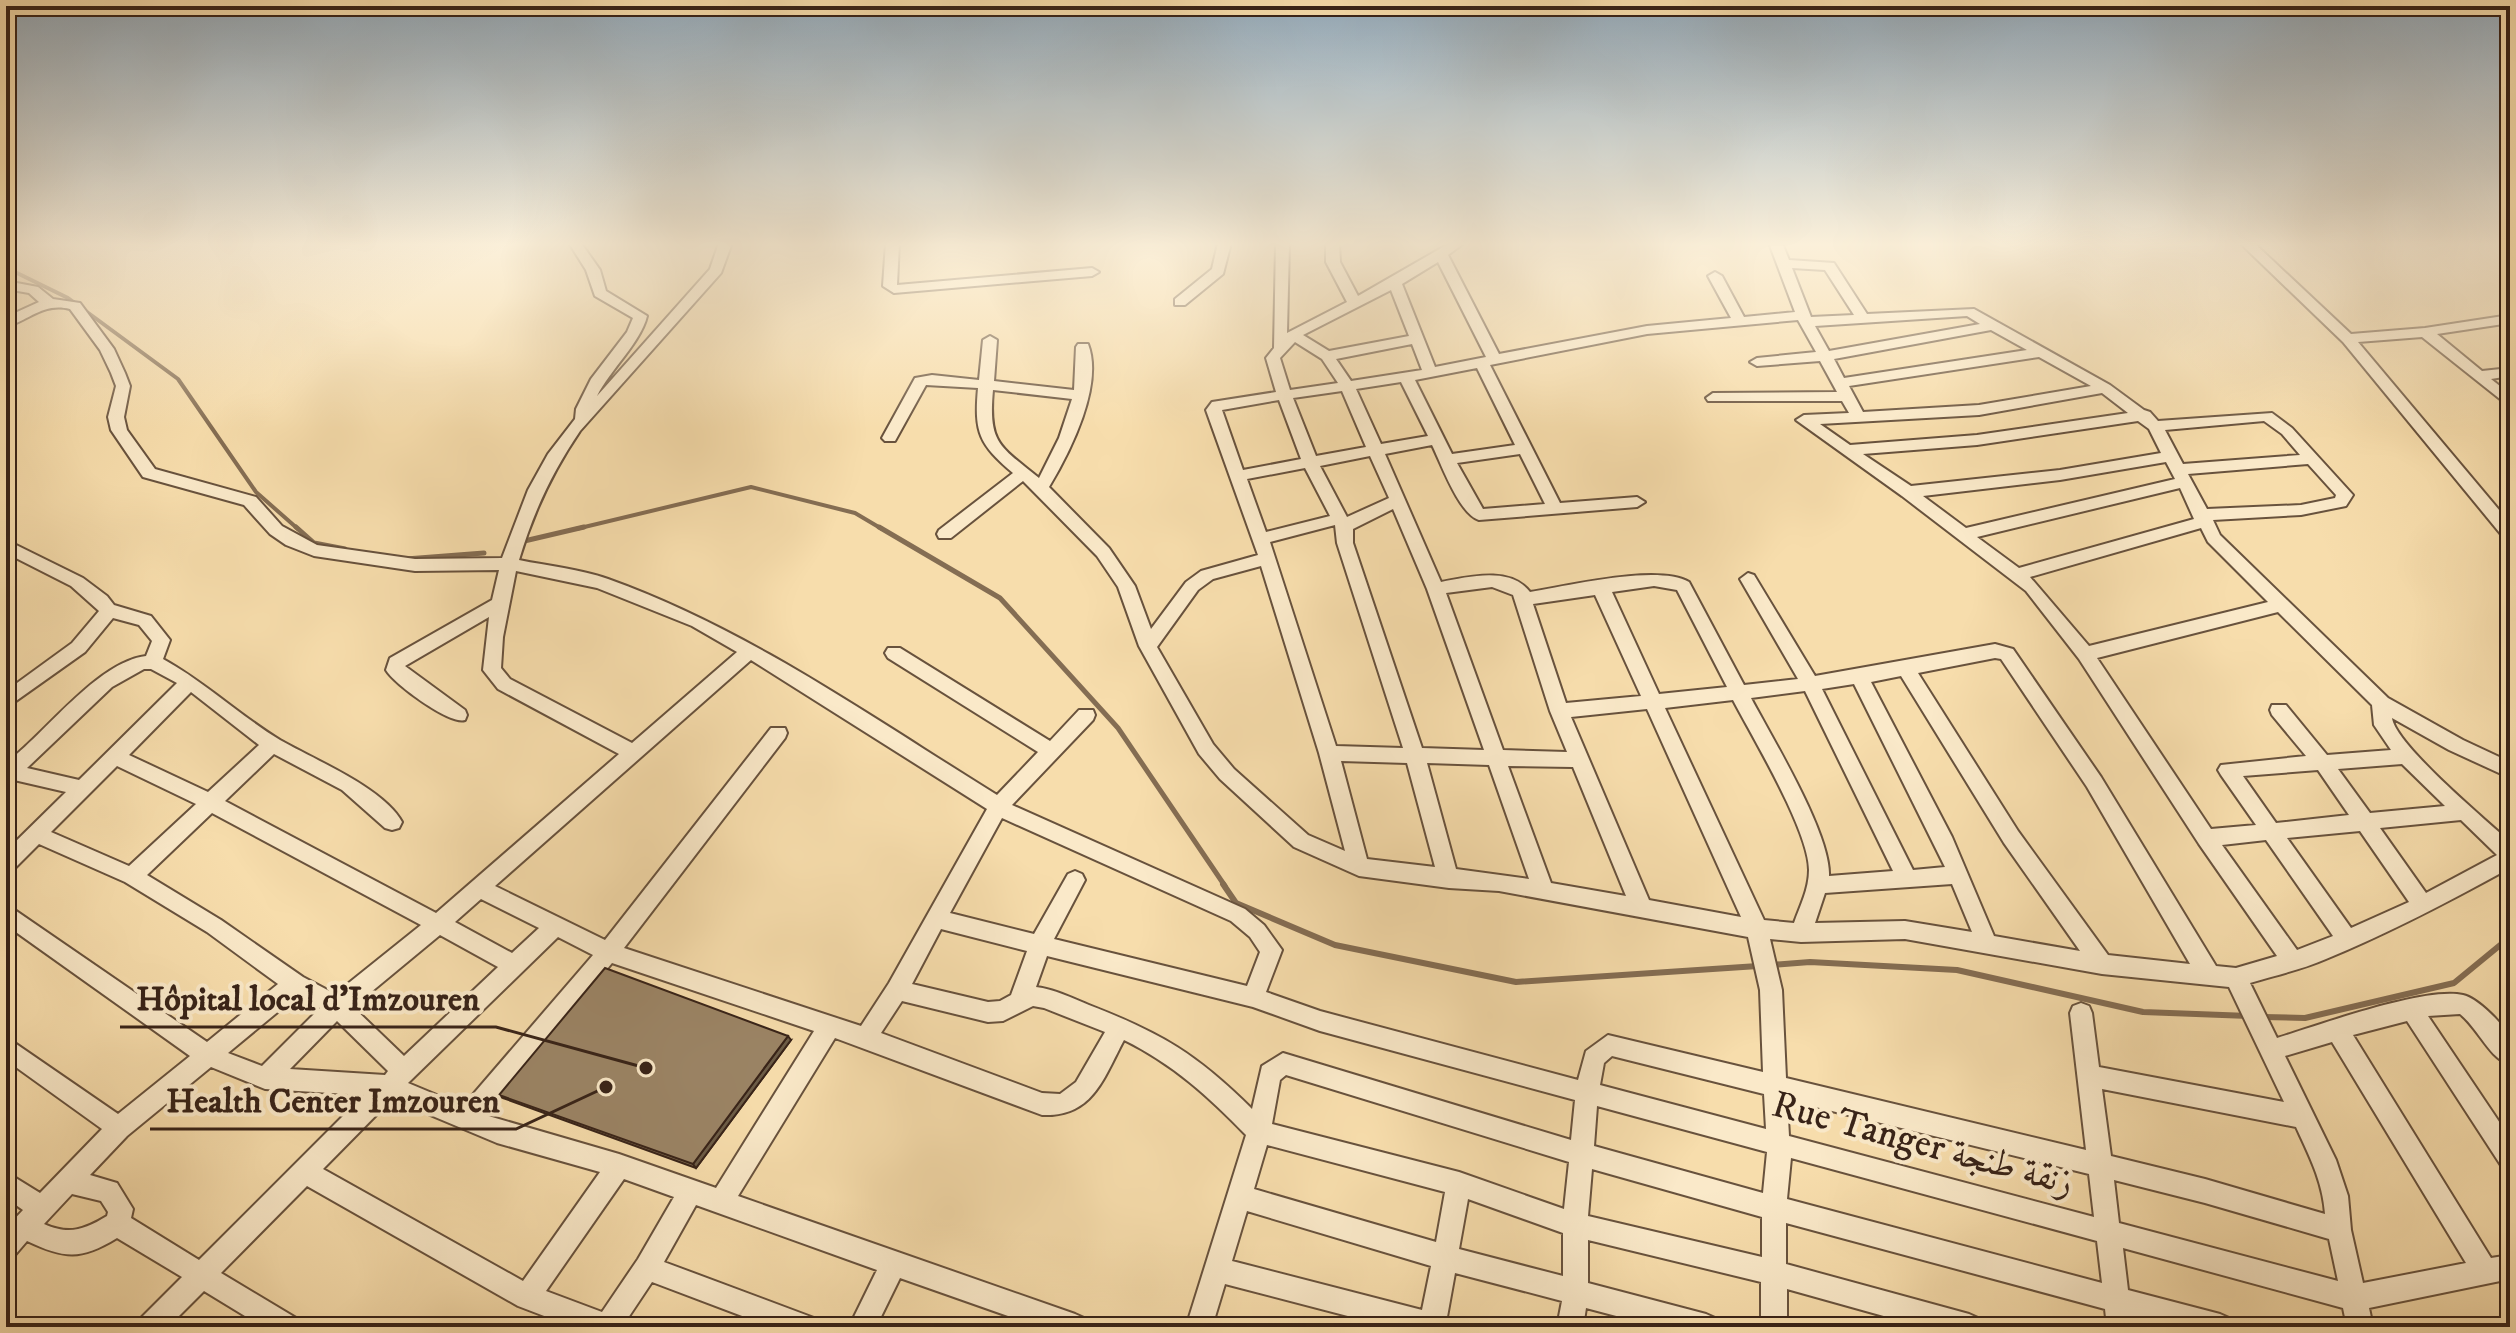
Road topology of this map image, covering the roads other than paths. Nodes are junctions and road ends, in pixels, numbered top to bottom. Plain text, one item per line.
1 (44, 305) edge
2 (73, 305) edge
3 (623, 305) edge
4 (685, 305) edge
5 (1283, 305) edge
6 (1348, 305) edge
7 (1404, 305) edge
8 (1463, 305) edge
9 (1731, 305) edge
10 (1799, 305) edge
11 (1855, 305) edge
12 (2312, 305) edge
13 (1863, 318) junction
14 (1805, 319) junction
15 (1739, 320) junction
16 (2503, 320) edge
17 (6, 323) edge
18 (1995, 325) junction
19 (2425, 332) junction
20 (2510, 333) edge
21 (1293, 335) junction
22 (1417, 339) junction
23 (2348, 339) junction
24 (990, 340) dead end
25 (1083, 347) dead end
26 (1280, 347) junction
27 (2042, 352) junction
28 (1327, 356) junction
29 (1827, 357) junction
30 (1488, 360) junction
31 (1757, 362) dead end
32 (1430, 372) junction
33 (2510, 372) edge
34 (2478, 376) junction
35 (1406, 377) junction
36 (986, 385) junction
37 (1348, 387) junction
38 (2105, 388) junction
39 (1845, 389) junction
40 (1283, 393) junction
41 (1080, 395) junction
42 (1713, 398) dead end
43 (2510, 402) edge
44 (1859, 418) junction
45 (580, 419) junction
46 (2150, 421) junction
47 (890, 438) dead end
48 (1437, 439) junction
49 (1525, 448) junction
50 (1847, 450) junction
51 (1375, 452) junction
52 (2312, 459) junction
53 (1447, 460) junction
54 (1311, 463) junction
55 (2178, 469) junction
56 (1022, 474) junction
57 (1236, 476) junction
58 (1041, 488) junction
59 (1908, 492) junction
60 (1397, 501) junction
61 (1637, 502) dead end
62 (1556, 510) junction
63 (2202, 518) junction
64 (1342, 523) junction
65 (945, 534) dead end
66 (1965, 534) junction
67 (2510, 534) edge
68 (1259, 539) junction
69 (7, 547) edge
70 (1267, 558) junction
71 (510, 564) junction
72 (2019, 574) junction
73 (1748, 579) dead end
74 (1436, 589) junction
75 (1602, 590) junction
76 (1523, 599) junction
77 (500, 603) junction
78 (2282, 605) junction
79 (108, 610) junction
80 (1148, 646) junction
81 (750, 651) junction
82 (894, 653) dead end
83 (2085, 654) junction
84 (153, 662) junction
85 (1907, 671) junction
86 (1859, 676) junction
87 (190, 682) junction
88 (1810, 683) junction
89 (1739, 693) junction
90 (6, 701) edge
91 (1652, 702) junction
92 (2381, 703) junction
93 (2279, 710) dead end
94 (1559, 711) junction
95 (458, 715) dead end
96 (1086, 715) dead end
97 (778, 733) dead end
98 (272, 744) junction
99 (1051, 751) junction
100 (632, 752) junction
101 (1329, 753) junction
102 (114, 756) junction
103 (1415, 756) junction
104 (2406, 756) junction
105 (1497, 760) junction
106 (1579, 760) junction
107 (2324, 764) junction
108 (2510, 770) edge
109 (7, 773) edge
110 (80, 788) junction
111 (208, 801) junction
112 (998, 807) junction
113 (2463, 812) junction
114 (392, 822) dead end
115 (2362, 822) junction
116 (2271, 831) junction
117 (36, 834) junction
118 (2206, 838) junction
119 (2510, 857) edge
120 (6, 864) edge
121 (1359, 867) junction
122 (1958, 875) junction
123 (132, 876) junction
124 (1449, 879) junction
125 (1907, 879) junction
126 (1075, 880) dead end
127 (1818, 885) junction
128 (479, 888) junction
129 (1543, 890) junction
130 (2423, 905) junction
131 (1641, 907) junction
132 (6, 913) edge
133 (936, 919) junction
134 (438, 924) junction
135 (555, 926) junction
136 (1757, 929) junction
137 (1801, 933) junction
138 (2348, 940) junction
139 (1040, 944) junction
140 (1988, 946) junction
141 (608, 952) junction
142 (2293, 962) junction
143 (513, 964) junction
144 (2102, 964) junction
145 (2210, 976) junction
146 (295, 984) junction
147 (2238, 985) junction
148 (897, 990) junction
149 (1253, 997) junction
150 (1021, 999) junction
151 (337, 1006) junction
152 (2412, 1010) junction
153 (2081, 1013) dead end
154 (829, 1027) junction
155 (1120, 1027) junction
156 (2337, 1030) junction
157 (866, 1038) junction
158 (2269, 1042) junction
159 (6, 1047) edge
160 (207, 1055) junction
161 (2510, 1055) edge
162 (2091, 1076) junction
163 (265, 1078) junction
164 (396, 1079) junction
165 (1775, 1085) junction
166 (1587, 1094) junction
167 (2304, 1117) junction
168 (466, 1120) junction
169 (119, 1128) junction
170 (1259, 1132) junction
171 (1778, 1145) junction
172 (1583, 1154) junction
173 (2510, 1159) edge
174 (619, 1166) junction
175 (2101, 1166) junction
176 (304, 1171) junction
177 (67, 1181) junction
178 (6, 1184) edge
179 (1459, 1184) junction
180 (691, 1191) junction
181 (1241, 1197) junction
182 (721, 1202) junction
183 (1774, 1206) junction
184 (41, 1208) junction
185 (117, 1224) junction
186 (1575, 1225) junction
187 (24, 1227) junction
188 (2339, 1230) junction
189 (2110, 1233) junction
190 (6, 1246) edge
191 (1446, 1257) junction
192 (893, 1265) junction
193 (2510, 1267) edge
194 (647, 1268) junction
195 (1216, 1269) junction
196 (1772, 1272) junction
197 (2485, 1272) junction
198 (202, 1276) junction
199 (1576, 1292) junction
200 (527, 1297) junction
201 (2353, 1298) junction
202 (2118, 1300) junction
203 (1033, 1320) edge
204 (1434, 1326) edge
205 (150, 1327) edge
206 (287, 1327) edge
207 (607, 1327) edge
208 (805, 1327) edge
209 (862, 1327) edge
210 (1075, 1327) edge
211 (1199, 1327) edge
212 (1570, 1327) edge
213 (1706, 1327) edge
214 (1774, 1327) edge
215 (1969, 1327) edge
216 (2120, 1327) edge
217 (2220, 1327) edge
218 (2360, 1327) edge

1 - 17 street
2 - 71 street
3 - 45 street
4 - 45 street
5 - 26 street
6 - 21 street
7 - 22 street
8 - 30 street
9 - 15 street
10 - 14 street
11 - 13 street
12 - 23 street
13 - 14 street
13 - 18 street
14 - 15 street
14 - 29 street
15 - 30 street
16 - 19 street
16 - 20 street
18 - 27 street
18 - 29 street
19 - 23 street
19 - 34 street
21 - 26 street
21 - 28 street
22 - 28 street
22 - 32 street
23 - 67 street
24 - 36 street
25 - 41 street
26 - 40 street
27 - 38 street
27 - 39 street
28 - 37 street
29 - 31 street
29 - 39 street
30 - 32 street
30 - 49 street
32 - 35 street
33 - 34 street
34 - 43 street
35 - 37 street
35 - 48 street
36 - 41 street
36 - 47 street
36 - 56 street
37 - 40 street
37 - 51 street
38 - 44 street
38 - 46 street
39 - 42 street
39 - 44 street
40 - 54 street
40 - 57 street
41 - 58 street
44 - 50 street
45 - 71 street
46 - 50 street
46 - 52 street
46 - 55 street
48 - 51 street
48 - 53 street
49 - 53 street
49 - 62 street
50 - 59 street
51 - 54 street
51 - 60 street
52 - 55 street
52 - 63 street
53 - 62 street
54 - 57 street
54 - 64 street
55 - 59 street
55 - 63 street
55 - 66 street
56 - 58 street
56 - 65 street
57 - 68 street
58 - 80 street
59 - 66 street
60 - 64 street
60 - 74 street
61 - 62 street
63 - 72 street
63 - 78 street
64 - 68 street
64 - 103 street
66 - 72 street
68 - 70 street
69 - 79 street
70 - 80 street
70 - 101 street
71 - 77 street
71 - 81 street
72 - 83 street
73 - 88 street
74 - 76 street
74 - 105 street
75 - 76 street
75 - 89 street
75 - 91 street
76 - 94 street
77 - 95 street
77 - 100 street
78 - 83 street
78 - 92 street
79 - 84 street
79 - 90 street
80 - 121 street
81 - 100 street
81 - 112 street
82 - 99 street
83 - 118 street
84 - 87 street
84 - 109 street
85 - 86 street
85 - 144 street
85 - 145 street
86 - 88 street
86 - 122 street
87 - 98 street
87 - 102 street
88 - 89 street
88 - 125 street
89 - 91 street
89 - 127 street
91 - 94 street
91 - 136 street
92 - 104 street
92 - 108 street
93 - 107 street
94 - 106 street
96 - 99 street
97 - 141 street
98 - 111 street
98 - 114 street
99 - 112 street
100 - 128 street
101 - 103 street
101 - 121 street
102 - 110 street
102 - 111 street
103 - 105 street
103 - 124 street
104 - 107 street
104 - 113 street
105 - 106 street
105 - 129 street
106 - 131 street
107 - 115 street
107 - 116 street
109 - 110 street
110 - 117 street
111 - 123 street
111 - 134 street
112 - 133 street
112 - 149 street
113 - 115 street
113 - 119 street
115 - 116 street
115 - 130 street
116 - 118 street
116 - 138 street
117 - 120 street
117 - 123 street
118 - 142 street
119 - 130 street
121 - 124 street
122 - 125 street
122 - 140 street
123 - 146 street
124 - 129 street
125 - 127 street
126 - 139 street
127 - 137 street
128 - 134 street
128 - 135 street
129 - 131 street
130 - 138 street
131 - 136 street
132 - 160 street
133 - 139 street, Rue Tanger زنقة طنجة
133 - 148 street
134 - 143 street
134 - 151 street
135 - 141 street
135 - 143 street
136 - 137 street
136 - 165 street
137 - 140 street
138 - 142 street
139 - 149 street, Rue Tanger زنقة طنجة
139 - 150 street
140 - 144 street
141 - 154 street
141 - 168 street
142 - 147 street
143 - 164 street
144 - 145 street
145 - 147 street
146 - 151 street
146 - 160 street
147 - 158 street
148 - 150 street
148 - 157 street
149 - 166 street, Rue Tanger زنقة طنجة
150 - 155 street
151 - 163 street
151 - 164 street
152 - 156 street
152 - 161 street
152 - 173 street
153 - 162 street
154 - 157 street
154 - 182 street
155 - 157 street
155 - 170 street
156 - 158 street
156 - 197 street
158 - 167 street
159 - 169 street
160 - 163 street
160 - 169 street
162 - 167 street
162 - 175 street
163 - 164 street
164 - 168 street
164 - 176 street
165 - 166 street
165 - 171 street
165 - 175 street
166 - 171 street, Rue Tanger زنقة طنجة
166 - 172 street
167 - 188 street
168 - 174 street
169 - 177 street
170 - 172 street
170 - 179 street
170 - 181 street
171 - 183 street
171 - 189 street, Rue Tanger زنقة طنجة
172 - 183 street
172 - 186 street
174 - 180 street
174 - 200 street
175 - 188 street
175 - 189 street
176 - 198 street
176 - 200 street
177 - 184 street
177 - 185 street
178 - 184 street
179 - 186 street
179 - 191 street
180 - 182 street
180 - 194 street
181 - 191 street
181 - 195 street
182 - 192 street
183 - 196 street
183 - 202 street
184 - 187 street
185 - 187 street
185 - 198 street
186 - 196 street
186 - 199 street
187 - 190 street
188 - 201 street
189 - 201 street, Rue Tanger زنقة طنجة
189 - 202 street
191 - 199 street
191 - 204 street
192 - 203 street
192 - 209 street
193 - 197 street, Rue Tanger زنقة طنجة
194 - 207 street
194 - 208 street
195 - 204 street
195 - 211 street
196 - 214 street
196 - 215 street
197 - 201 street, Rue Tanger زنقة طنجة
198 - 205 street
198 - 206 street
199 - 212 street
199 - 213 street
200 - 207 street
201 - 218 street
202 - 216 street
202 - 217 street
203 - 210 street

